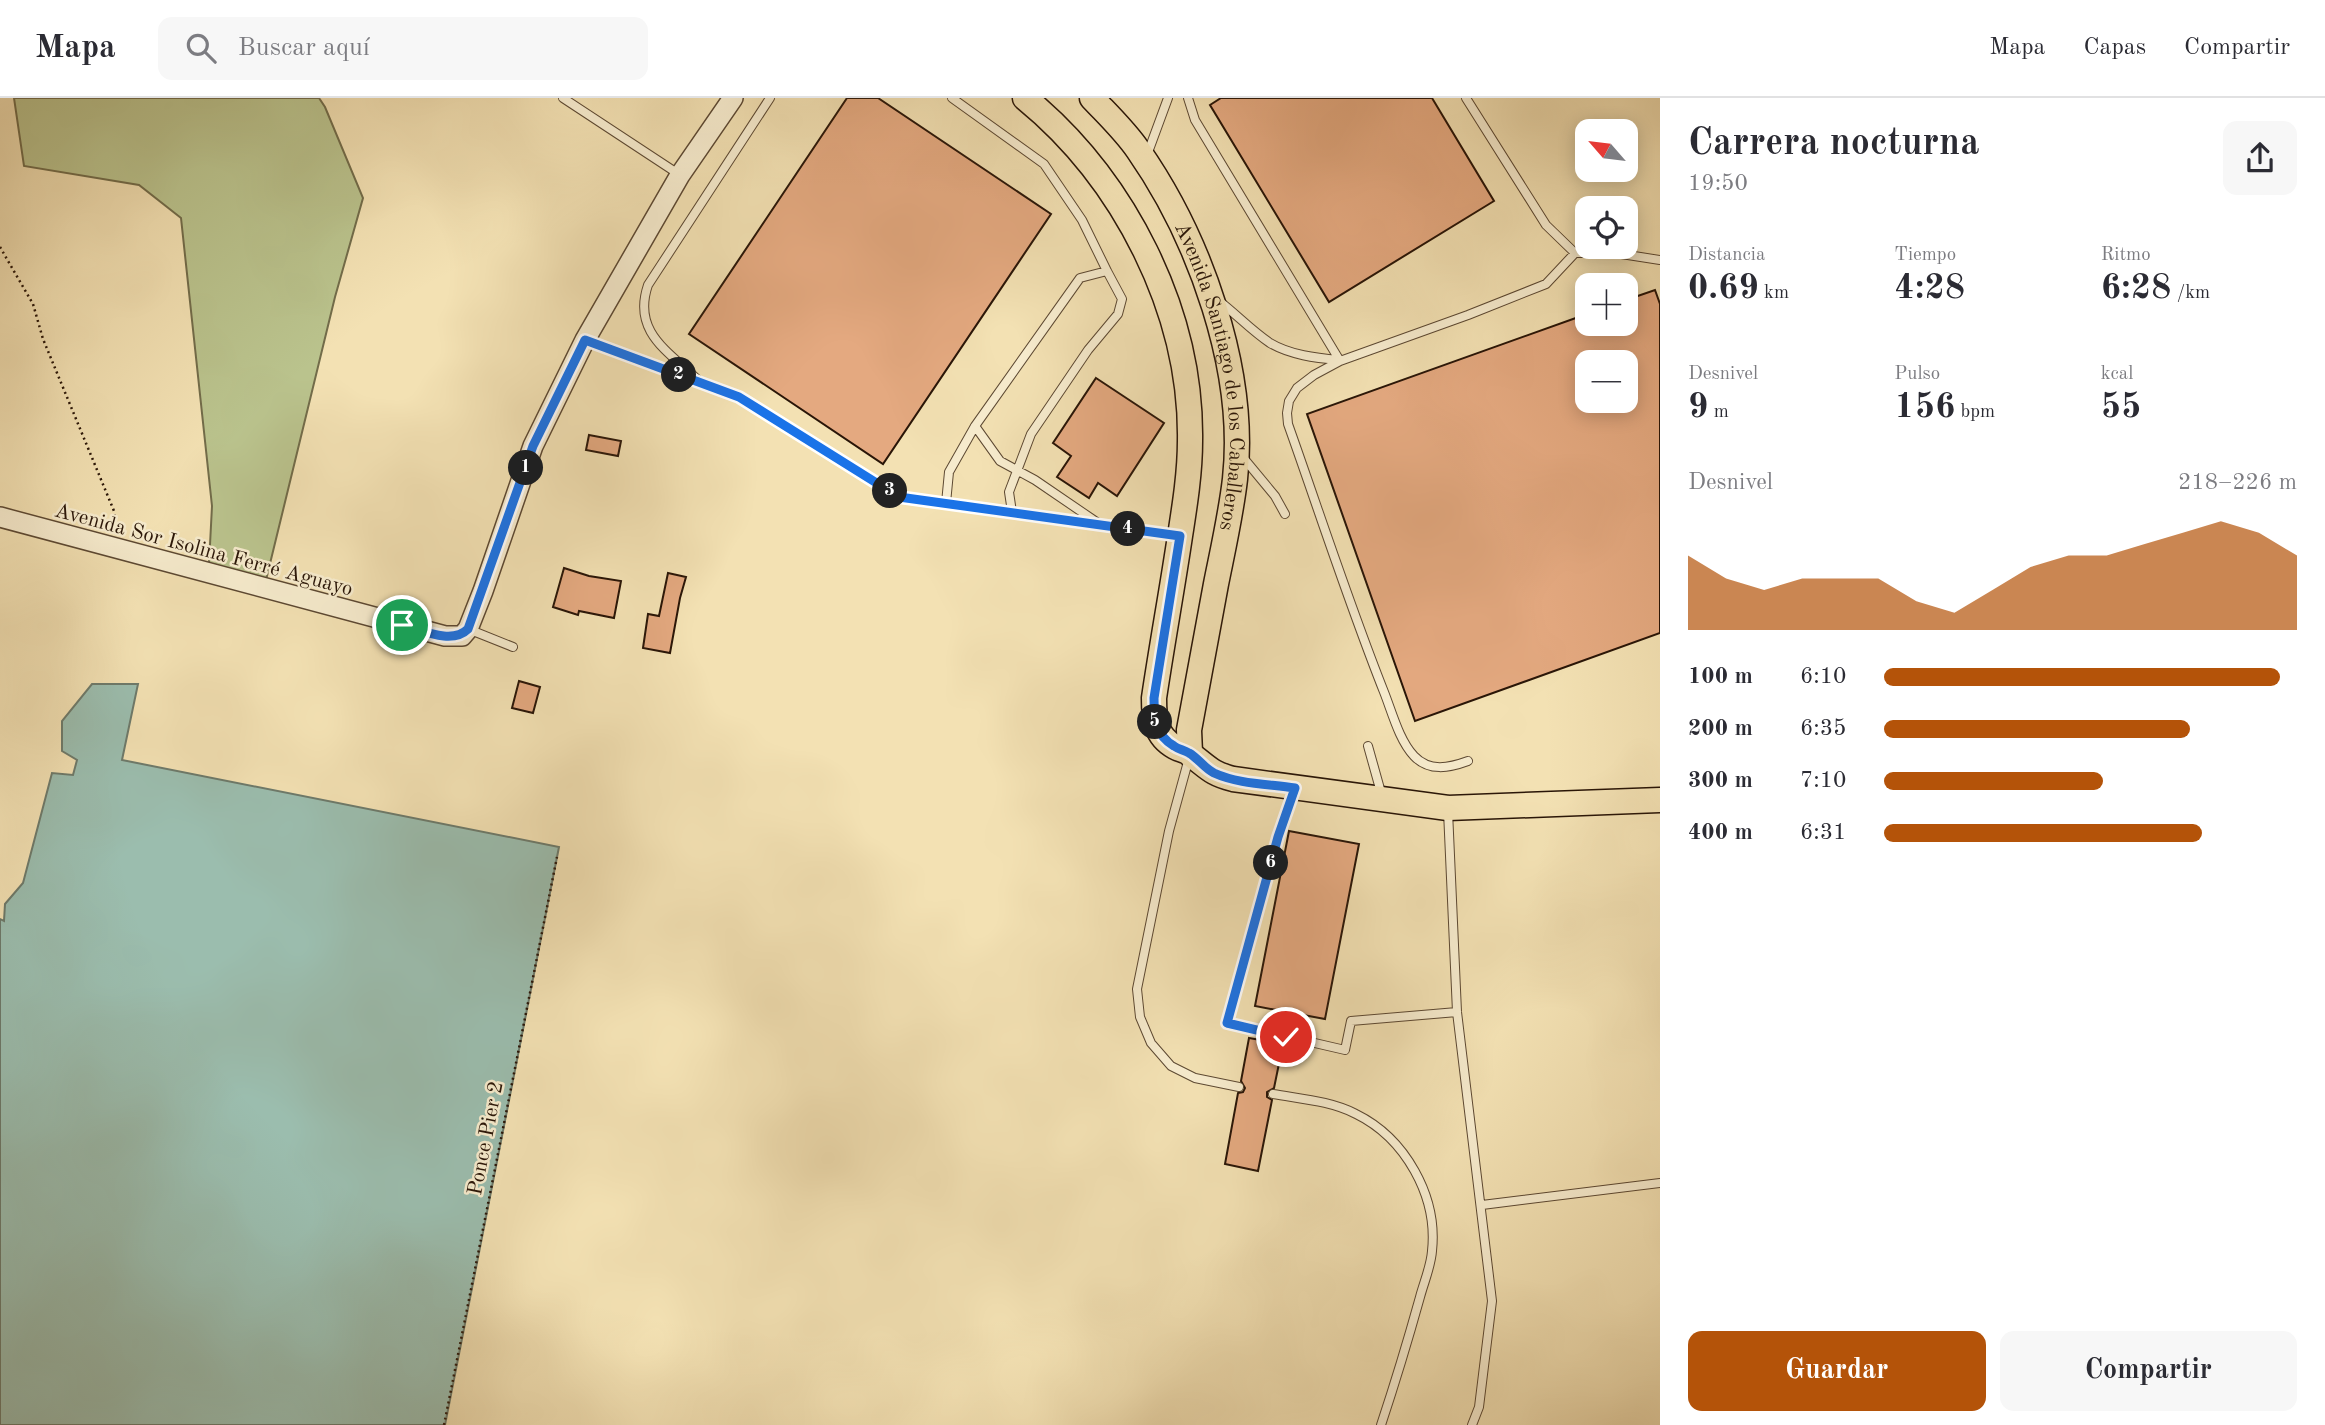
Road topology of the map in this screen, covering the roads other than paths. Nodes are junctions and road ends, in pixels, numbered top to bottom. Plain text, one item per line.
1 (563, 98) edge
2 (733, 98) edge
3 (770, 98) edge
4 (953, 98) edge
5 (1025, 98) edge
6 (1092, 98) edge
7 (1168, 98) edge
8 (1188, 98) edge
9 (1466, 98) edge
10 (1145, 161) junction
11 (680, 175) junction
12 (1575, 253) joint
13 (1638, 257) edge
14 (1660, 260) edge
15 (1107, 271) junction
16 (1209, 292) junction
17 (585, 340) junction
18 (1340, 361) junction
19 (700, 382) junction
20 (975, 426) junction
21 (1237, 450) junction
22 (1018, 472) junction
23 (946, 503) junction
24 (1012, 512) junction
25 (1285, 514) dead end
26 (0, 517) edge
27 (1101, 525) junction
28 (1180, 536) junction
29 (468, 629) junction
30 (513, 647) dead end
31 (1368, 746) dead end
32 (1190, 753) junction
33 (1468, 761) dead end
34 (1295, 788) junction
35 (1382, 798) junction
36 (1660, 800) edge
37 (1448, 808) junction
38 (1457, 1012) junction
39 (1240, 1087) dead end
40 (1273, 1094) dead end
41 (1660, 1183) edge
42 (1482, 1205) junction
43 (1381, 1425) edge
44 (1472, 1425) edge

1 - 11 lane
2 - 11 street
3 - 19 lane
4 - 15 lane
5 - 28 main road, Avenida Santiago de los Caballeros
6 - 10 main road, Avenida Santiago de los Caballeros
7 - 10 lane
8 - 18 lane
9 - 12 lane
10 - 16 main road, Avenida Santiago de los Caballeros
11 - 17 street
12 - 18 lane
13 - 14 lane
15 - 20 lane
15 - 22 lane
16 - 18 lane
16 - 21 main road, Avenida Santiago de los Caballeros
17 - 19 lane
17 - 29 street
18 - 33 lane
19 - 23 lane
20 - 22 lane
20 - 23 lane
21 - 25 lane
21 - 32 main road, Avenida Santiago de los Caballeros
22 - 24 lane
22 - 27 lane
23 - 24 lane
24 - 27 lane
26 - 29 street, Avenida Sor Isolina Ferré Aguayo
27 - 28 lane
28 - 32 main road, Avenida Santiago de los Caballeros
29 - 30 lane
31 - 35 lane
32 - 34 main road
32 - 39 lane
34 - 35 main road
34 - 38 lane
35 - 37 main road
36 - 37 main road
37 - 38 lane
38 - 42 lane
40 - 43 lane
41 - 42 lane
42 - 44 lane

